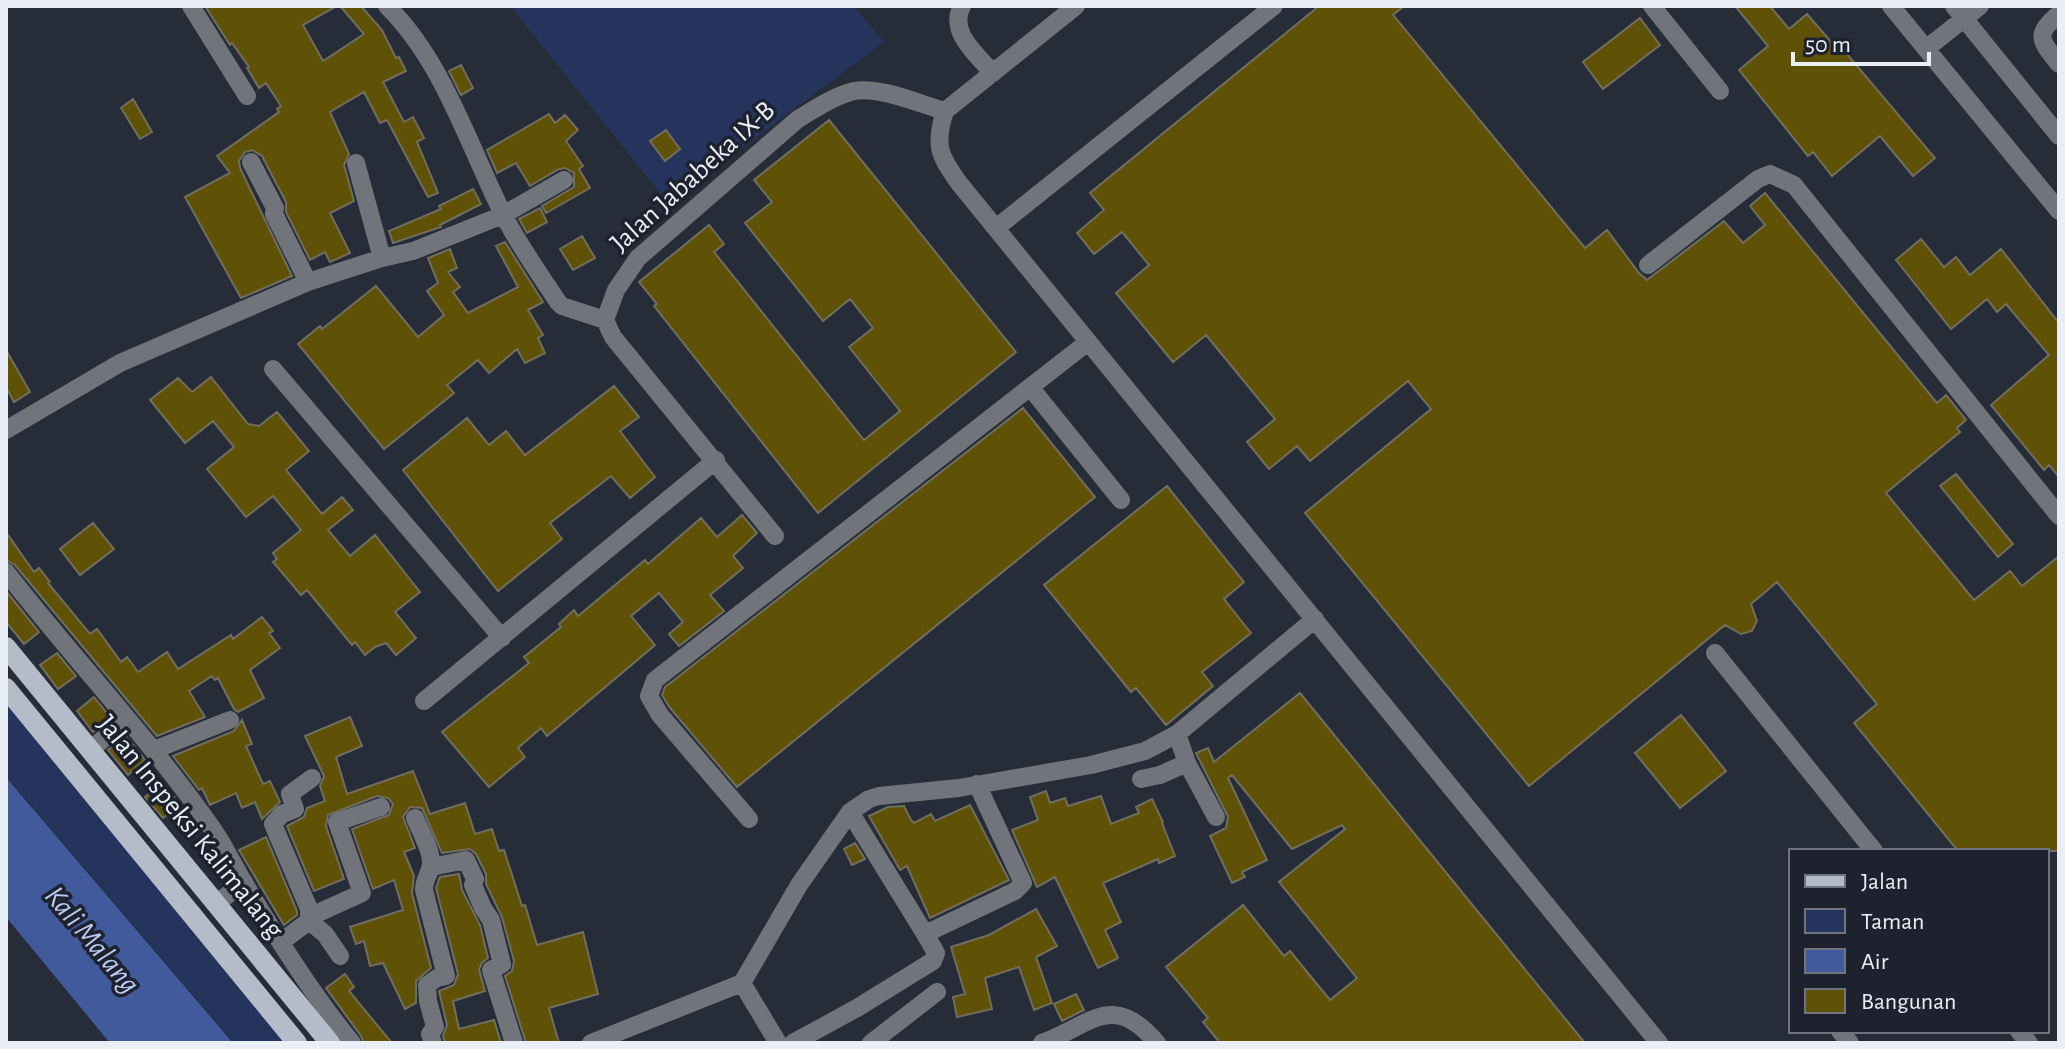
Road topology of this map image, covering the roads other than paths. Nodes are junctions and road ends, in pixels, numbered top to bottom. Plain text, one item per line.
1 (191, 6) edge
2 (387, 6) edge
3 (962, 6) edge
4 (1076, 6) edge
5 (1274, 6) edge
6 (1652, 6) edge
7 (1891, 6) edge
8 (1980, 6) edge
9 (1959, 12) edge
10 (2059, 14) edge
11 (1927, 48) junction
12 (2059, 64) edge
13 (993, 73) junction
14 (1720, 91) dead end
15 (247, 96) dead end
16 (945, 111) junction
17 (2059, 136) edge
18 (251, 162) dead end
19 (356, 163) dead end
20 (564, 180) dead end
21 (2059, 211) edge
22 (503, 215) junction
23 (996, 228) junction
24 (382, 258) junction
25 (1648, 265) dead end
26 (308, 282) junction
27 (605, 320) junction
28 (1088, 342) junction
29 (273, 369) dead end
30 (1030, 387) junction
31 (6, 430) edge
32 (716, 460) junction
33 (1121, 500) dead end
34 (2059, 516) edge
35 (775, 536) dead end
36 (6, 572) edge
37 (1315, 619) junction
38 (502, 638) junction
39 (6, 647) edge
40 (1715, 653) dead end
41 (6, 688) edge
42 (424, 701) dead end
43 (127, 719) junction
44 (230, 720) dead end
45 (1177, 734) junction
46 (90, 750) junction
47 (154, 750) junction
48 (1187, 763) junction
49 (312, 778) dead end
50 (1141, 779) dead end
51 (977, 784) junction
52 (381, 807) dead end
53 (850, 812) junction
54 (1216, 817) dead end
55 (415, 818) dead end
56 (749, 819) dead end
57 (1872, 849) edge
58 (431, 867) junction
59 (244, 882) junction
60 (216, 904) junction
61 (309, 921) junction
62 (925, 934) junction
63 (281, 942) junction
64 (340, 956) dead end
65 (742, 983) junction
66 (937, 992) dead end
67 (297, 1043) edge
68 (330, 1043) edge
69 (352, 1043) edge
70 (433, 1043) edge
71 (514, 1043) edge
72 (591, 1043) edge
73 (778, 1043) edge
74 (793, 1043) edge
75 (871, 1043) edge
76 (1042, 1043) edge
77 (1157, 1043) edge
78 (1659, 1043) edge

1 - 15 street
2 - 22 street
3 - 13 street
4 - 13 street
5 - 23 street
6 - 14 street
7 - 11 street
8 - 9 street
9 - 11 street
9 - 17 street
10 - 12 street
11 - 21 street
13 - 16 street
16 - 23 street
16 - 27 street, Jalan Jababeka IX-B
18 - 26 street
19 - 24 street
20 - 22 street
22 - 24 street
22 - 27 street
23 - 28 street
24 - 26 street
25 - 34 street
26 - 31 street
27 - 32 street
28 - 30 street
28 - 37 street
29 - 38 street
30 - 33 street
30 - 56 street
32 - 35 street
32 - 38 street
36 - 43 street
37 - 45 street
37 - 78 street
38 - 42 street
39 - 46 main road, Jalan Inspeksi Kalimalang
40 - 57 street
41 - 67 main road, Jalan Inspeksi Kalimalang
43 - 46 street
43 - 47 street
44 - 47 street
45 - 48 street
45 - 51 street
46 - 60 main road, Jalan Inspeksi Kalimalang
47 - 59 street
48 - 50 street
48 - 54 street
49 - 61 street
51 - 53 street
51 - 62 street
52 - 61 street
53 - 62 street
53 - 65 street
55 - 58 street
58 - 70 street
58 - 71 street
59 - 60 street
59 - 63 street
60 - 68 main road, Jalan Inspeksi Kalimalang
61 - 63 street
61 - 64 street
62 - 74 street
63 - 69 street
65 - 72 street
65 - 73 street
66 - 75 street
76 - 77 street

